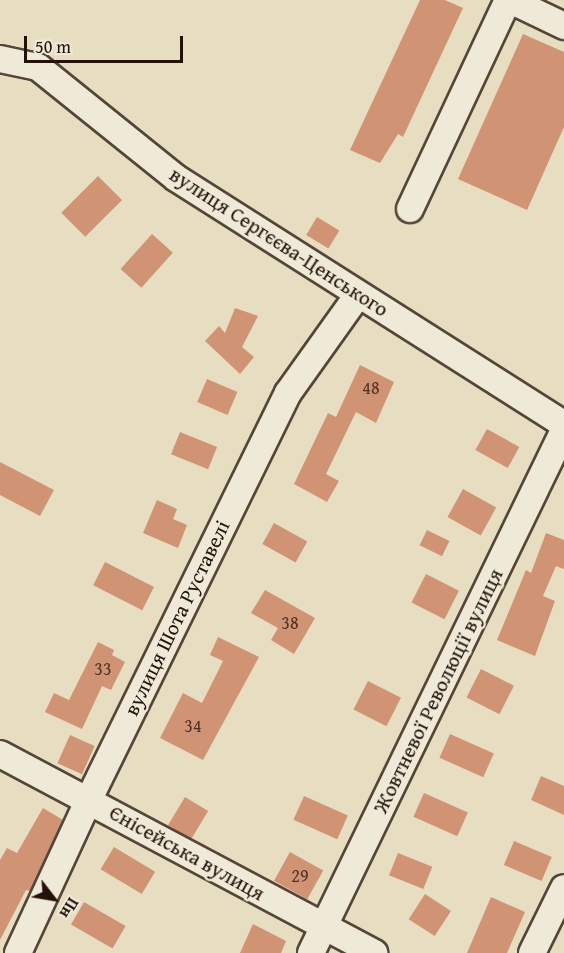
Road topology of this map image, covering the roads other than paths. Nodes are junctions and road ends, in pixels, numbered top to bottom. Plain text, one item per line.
1 (509, 0) edge
2 (564, 26) edge
3 (0, 59) edge
4 (410, 209) dead end
5 (358, 295) junction
6 (564, 424) edge
7 (564, 430) edge
8 (0, 754) edge
9 (88, 799) junction
10 (564, 888) edge
11 (324, 927) junction
12 (18, 953) edge
13 (312, 953) edge
14 (374, 953) edge
15 (532, 953) edge

1 - 2 street
1 - 4 street
3 - 5 street, вулиця Сергєєва-Ценського
5 - 6 street, вулиця Сергєєва-Ценського
5 - 9 street, вулиця Шота Руставелі
7 - 11 street, Жовтневої Революції вулиця
8 - 9 street, Єнісейська вулиця
9 - 11 street, Єнісейська вулиця
9 - 12 street, вулиця Шота Руставелі
10 - 15 street
11 - 13 street, Жовтневої Революції вулиця
11 - 14 street, Єнісейська вулиця

